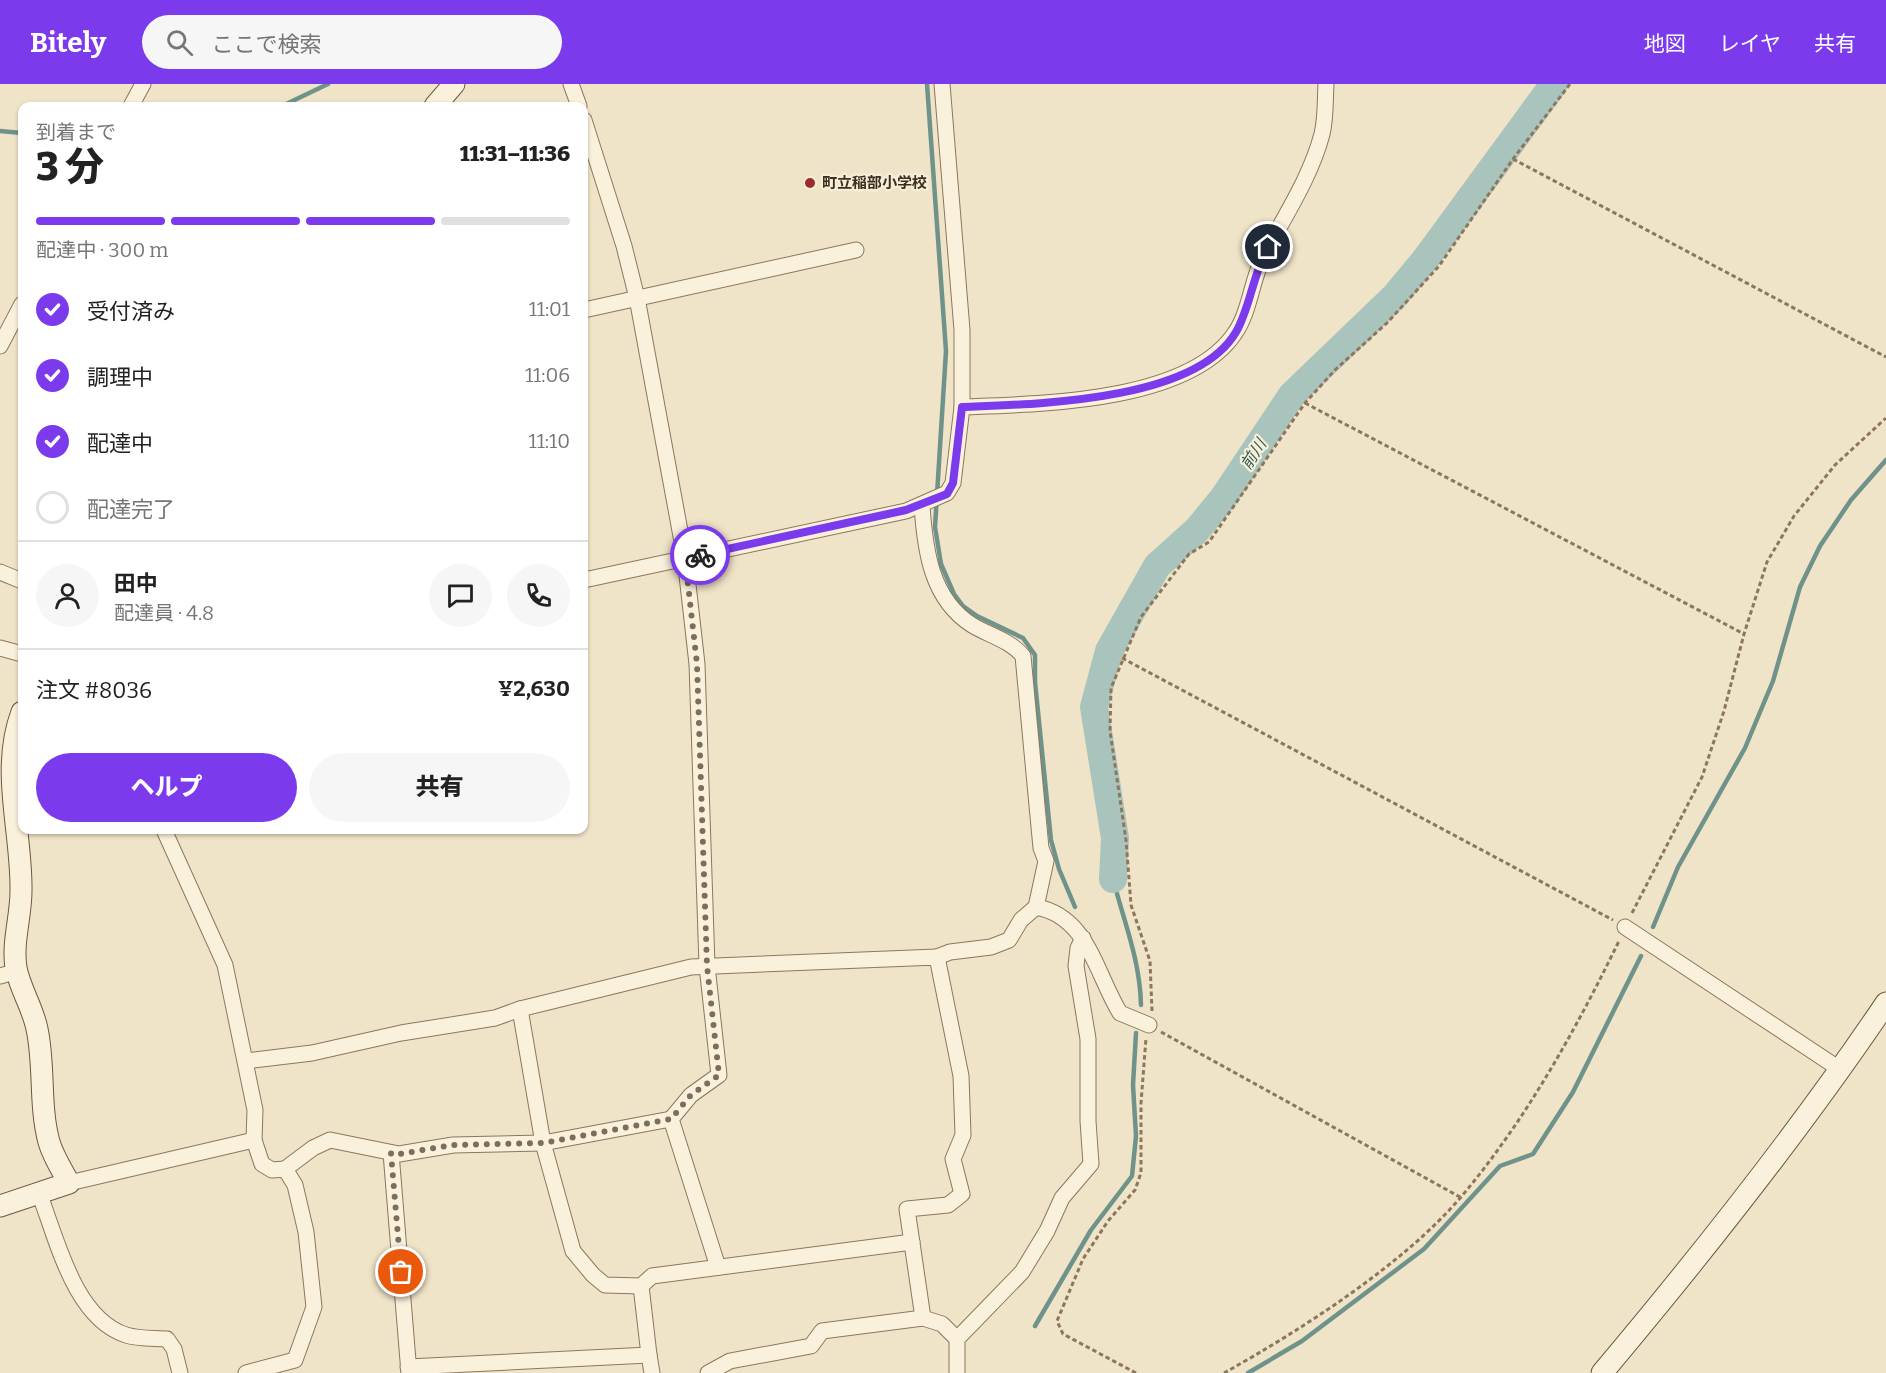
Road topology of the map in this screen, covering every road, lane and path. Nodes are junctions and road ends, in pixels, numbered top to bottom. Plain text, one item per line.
1 (143, 84) edge
2 (454, 84) edge
3 (571, 84) edge
4 (942, 84) edge
5 (1326, 84) edge
6 (1570, 84) edge
7 (133, 102) edge
8 (438, 102) edge
9 (578, 102) edge
10 (588, 133) edge
11 (1513, 159) junction
12 (856, 250) dead end
13 (637, 298) junction
14 (588, 309) edge
15 (18, 312) edge
16 (0, 346) edge
17 (1886, 357) edge
18 (1305, 403) junction
19 (962, 407) junction
20 (1886, 418) edge
21 (927, 503) junction
22 (685, 558) junction
23 (0, 572) edge
24 (18, 579) edge
25 (588, 579) edge
26 (1744, 634) junction
27 (0, 648) edge
28 (18, 653) edge
29 (1121, 658) junction
30 (18, 721) edge
31 (166, 834) edge
32 (1035, 907) junction
33 (1625, 927) junction
34 (1083, 938) junction
35 (937, 957) junction
36 (707, 966) junction
37 (8, 973) edge
38 (1886, 1003) edge
39 (520, 1009) junction
40 (1149, 1025) junction
41 (246, 1061) junction
42 (1841, 1070) junction
43 (671, 1119) junction
44 (254, 1140) junction
45 (543, 1143) junction
46 (391, 1153) junction
47 (285, 1169) junction
48 (69, 1183) junction
49 (39, 1193) junction
50 (1461, 1197) junction
51 (0, 1206) edge
52 (912, 1242) junction
53 (718, 1267) junction
54 (641, 1286) junction
55 (923, 1318) junction
56 (957, 1339) junction
57 (649, 1355) junction
58 (409, 1370) edge
59 (180, 1373) edge
60 (246, 1373) edge
61 (652, 1373) edge
62 (708, 1373) edge
63 (957, 1373) edge
64 (1136, 1373) edge
65 (1224, 1373) edge
66 (1602, 1373) edge

1 - 7 street
2 - 8 main road
3 - 9 street
4 - 19 street
5 - 19 street
6 - 11 path
10 - 13 street
11 - 17 path
11 - 18 path
12 - 13 street
13 - 14 street
13 - 22 street
15 - 16 street
18 - 26 path
18 - 29 path
19 - 21 street
20 - 26 path
21 - 22 street
21 - 32 street
22 - 25 street
22 - 36 street
23 - 24 street
26 - 33 path
27 - 28 street
29 - 33 path
29 - 40 path
30 - 37 main road
31 - 41 street
32 - 34 street
32 - 35 street
33 - 42 street
33 - 50 path
34 - 40 street
34 - 56 street
35 - 36 street
35 - 52 street
36 - 39 street
36 - 43 street
37 - 48 main road
38 - 42 main road
39 - 41 street
39 - 45 street
40 - 50 path
40 - 64 path
41 - 44 street
42 - 66 main road
43 - 45 street
43 - 53 street
44 - 47 street
44 - 48 street
45 - 46 street
45 - 54 street
46 - 47 street
46 - 58 street
47 - 60 street
48 - 49 main road
49 - 51 main road
49 - 59 street
50 - 65 path
52 - 53 street
52 - 55 street
53 - 54 street
54 - 57 street
55 - 56 street
55 - 62 street
56 - 63 street
57 - 58 street
57 - 61 street

